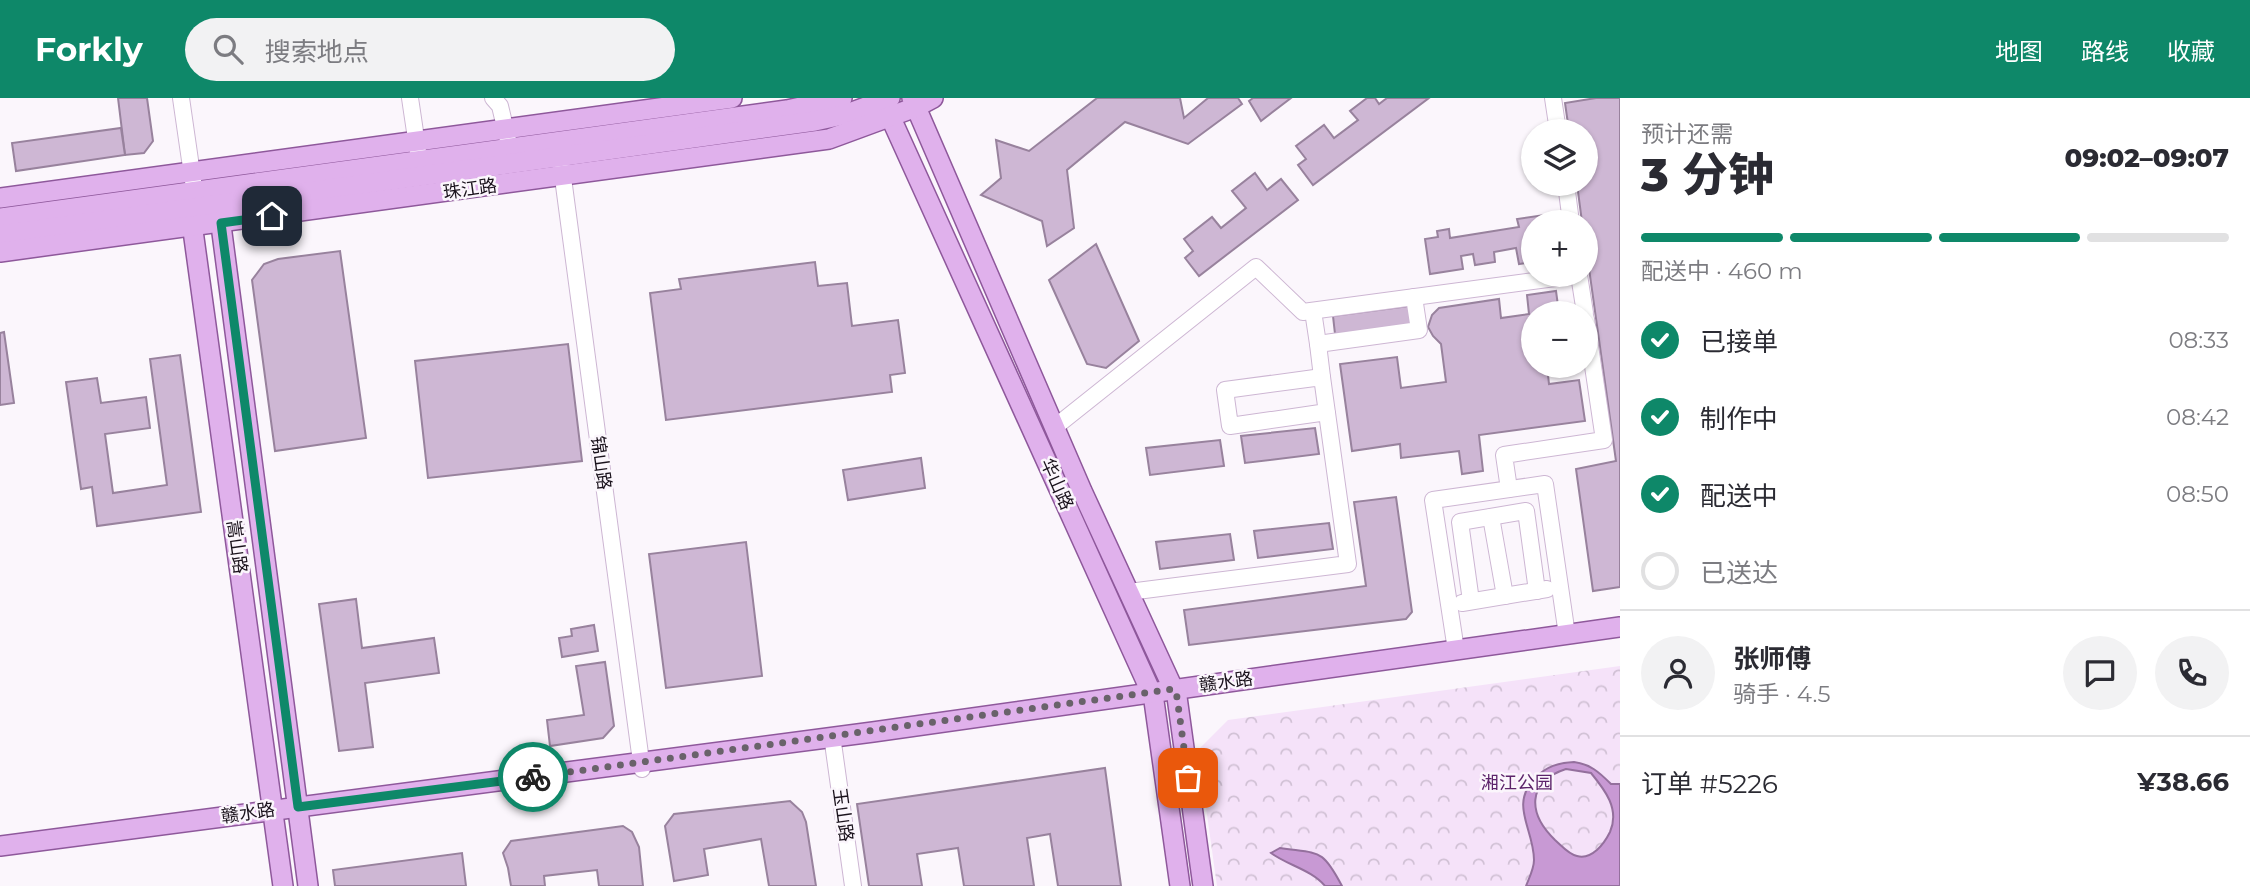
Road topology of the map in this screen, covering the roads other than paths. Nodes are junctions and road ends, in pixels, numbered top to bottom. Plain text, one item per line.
1 (181, 98) edge
2 (410, 98) edge
3 (493, 98) edge
4 (732, 98) edge
5 (842, 98) edge
6 (1553, 98) edge
7 (920, 101) edge
8 (886, 103) edge
9 (1556, 119) edge
10 (506, 130) junction
11 (416, 142) junction
12 (510, 149) junction
13 (419, 162) junction
14 (561, 167) junction
15 (191, 172) junction
16 (0, 198) edge
17 (194, 209) junction
18 (220, 214) junction
19 (0, 218) edge
20 (0, 235) edge
21 (0, 252) edge
22 (1521, 283) edge
23 (1414, 297) junction
24 (1313, 311) junction
25 (1318, 344) junction
26 (1322, 377) junction
27 (1595, 378) edge
28 (1327, 412) junction
29 (1055, 427) junction
30 (1509, 489) junction
31 (1491, 517) junction
32 (1560, 587) junction
33 (1538, 591) junction
34 (1129, 592) junction
35 (1505, 596) junction
36 (1471, 601) junction
37 (1449, 605) junction
38 (1620, 627) edge
39 (1567, 635) junction
40 (1620, 638) edge
41 (1456, 650) junction
42 (1175, 693) junction
43 (1153, 696) junction
44 (833, 743) junction
45 (641, 766) junction
46 (298, 811) junction
47 (274, 815) junction
48 (0, 846) edge
49 (0, 856) edge
50 (283, 886) edge
51 (309, 886) edge
52 (853, 886) edge
53 (1180, 886) edge
54 (1203, 886) edge

1 - 15 street
2 - 11 street
3 - 10 street
4 - 10 main road
5 - 12 main road, 珠江路
6 - 9 street
7 - 8 main road, 珠江路
7 - 29 main road, 华山路
8 - 14 main road, 珠江路
8 - 43 main road, 华山路
10 - 11 main road
10 - 12 street
11 - 13 street
11 - 15 main road
12 - 13 main road, 珠江路
13 - 17 main road, 珠江路
14 - 18 main road, 珠江路
14 - 45 street, 锦山路
15 - 16 main road
15 - 17 street
17 - 18 main road, 珠江路
17 - 19 main road, 珠江路
17 - 20 main road, 珠江路
17 - 21 main road, 珠江路
17 - 47 main road, 嵩山路
18 - 46 main road, 嵩山路
22 - 23 street
23 - 24 street
23 - 25 street
24 - 25 street
24 - 29 street
25 - 26 street
26 - 28 street
26 - 28 street
27 - 30 street
28 - 34 street
29 - 34 main road, 华山路
30 - 32 street
30 - 37 street
31 - 33 street
31 - 35 street
31 - 36 street
32 - 33 street
32 - 39 street
33 - 35 street
34 - 42 main road, 华山路
35 - 36 street
36 - 37 street
37 - 41 street
38 - 39 main road, 赣水路
39 - 41 main road, 赣水路
40 - 42 main road, 赣水路
41 - 42 main road, 赣水路
42 - 43 main road, 赣水路
42 - 54 main road, 华山路
43 - 44 main road, 赣水路
43 - 45 main road, 赣水路
43 - 53 main road, 华山路
44 - 45 main road, 赣水路
44 - 52 street, 玉山路
45 - 46 main road, 赣水路
46 - 47 main road, 赣水路
46 - 51 main road, 嵩山路
47 - 48 main road, 赣水路
47 - 49 main road, 赣水路
47 - 50 main road, 嵩山路

